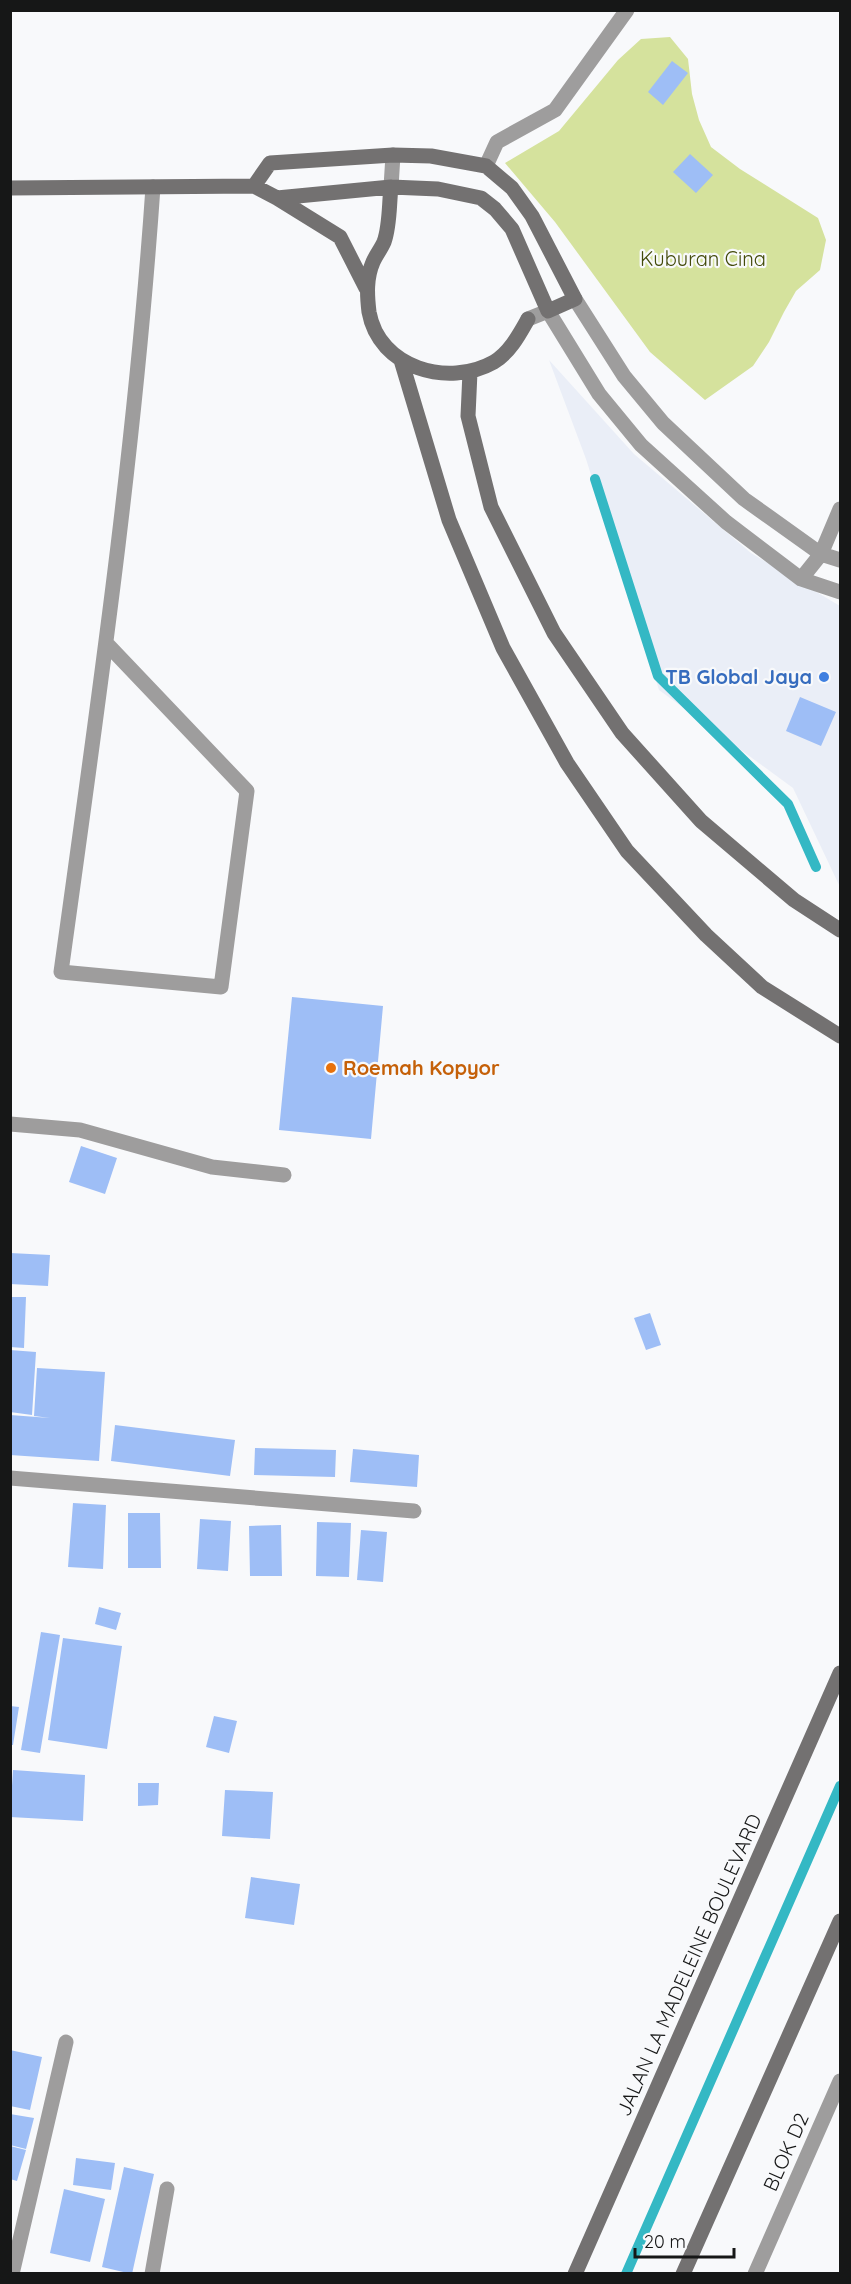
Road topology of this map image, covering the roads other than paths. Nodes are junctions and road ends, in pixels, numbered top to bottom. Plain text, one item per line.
1 (627, 10) edge
2 (393, 155) junction
3 (486, 166) junction
4 (254, 186) junction
5 (153, 187) junction
6 (391, 187) junction
7 (10, 188) edge
8 (277, 198) junction
9 (366, 288) junction
10 (575, 299) junction
11 (548, 311) junction
12 (401, 360) junction
13 (470, 372) junction
14 (840, 509) edge
15 (821, 554) junction
16 (840, 560) edge
17 (801, 579) junction
18 (840, 592) edge
19 (106, 643) junction
20 (840, 930) edge
21 (840, 1036) edge
22 (10, 1124) edge
23 (285, 1175) dead end
24 (10, 1478) edge
25 (414, 1511) dead end
26 (840, 1673) edge
27 (840, 1921) edge
28 (66, 2042) dead end
29 (840, 2081) edge
30 (167, 2189) dead end
31 (12, 2274) edge
32 (152, 2274) edge
33 (575, 2274) edge
34 (683, 2274) edge
35 (755, 2274) edge

1 - 3 street
2 - 3 street
2 - 4 street
2 - 6 street
3 - 10 street
4 - 5 street
4 - 8 street
5 - 7 street
5 - 19 street
6 - 8 street
6 - 9 street
6 - 11 street
8 - 9 street
9 - 12 street
10 - 11 street
10 - 15 street
11 - 13 street
11 - 17 street
12 - 13 street
12 - 21 street
13 - 20 street
14 - 15 street
15 - 16 street
15 - 17 street
17 - 18 street
19 - 19 street
22 - 23 street
24 - 25 street
26 - 33 street, JALAN LA MADELEINE BOULEVARD
27 - 34 street
28 - 31 street
29 - 35 street, BLOK D2
30 - 32 street

